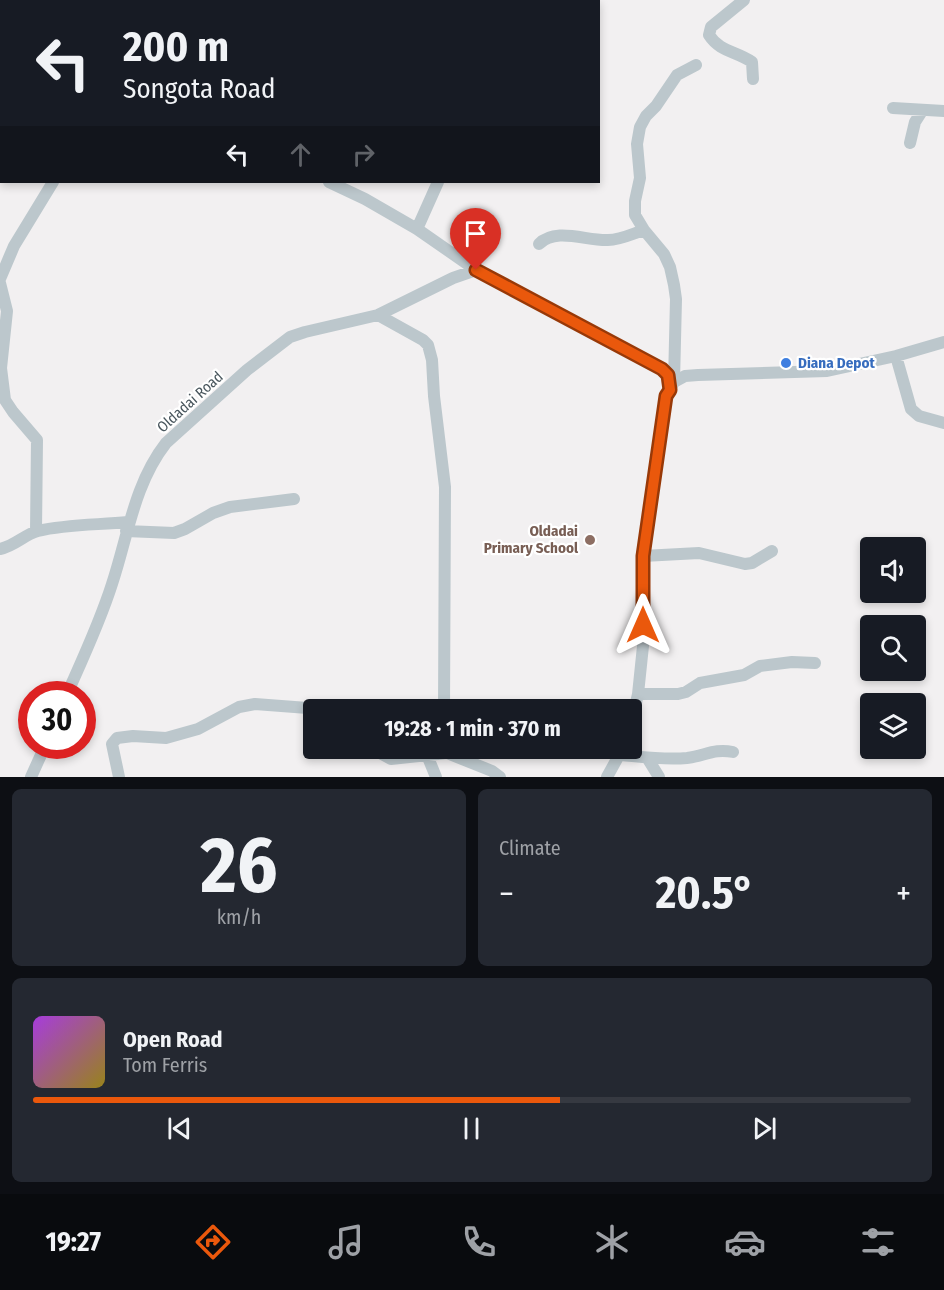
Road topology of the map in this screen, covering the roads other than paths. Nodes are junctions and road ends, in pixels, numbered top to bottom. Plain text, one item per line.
1 (744, 0) edge
2 (696, 65) dead end
3 (753, 79) dead end
4 (893, 108) dead end
5 (922, 111) junction
6 (944, 111) edge
7 (910, 143) dead end
8 (52, 183) edge
9 (331, 183) edge
10 (438, 183) edge
11 (417, 229) junction
12 (644, 230) junction
13 (539, 244) dead end
14 (476, 270) junction
15 (0, 279) edge
16 (0, 283) edge
17 (378, 315) junction
18 (944, 342) edge
19 (896, 356) junction
20 (672, 386) junction
21 (944, 423) edge
22 (294, 499) dead end
23 (127, 527) junction
24 (36, 531) junction
25 (0, 549) edge
26 (772, 550) dead end
27 (643, 556) junction
28 (815, 663) dead end
29 (73, 681) edge
30 (638, 694) junction
31 (444, 699) edge
32 (637, 699) edge
33 (303, 708) edge
34 (733, 752) dead end
35 (642, 757) edge
36 (40, 759) edge
37 (429, 759) edge
38 (461, 759) edge
39 (618, 759) edge
40 (648, 759) junction
41 (32, 777) edge
42 (118, 777) edge
43 (436, 777) edge
44 (500, 777) edge
45 (607, 777) edge
46 (659, 777) edge

1 - 3 street
2 - 12 street
4 - 5 street
5 - 6 street
5 - 7 street
8 - 15 street
9 - 11 street
10 - 11 street
11 - 14 street
12 - 13 street
12 - 20 street
14 - 17 street, Oldadai Road
14 - 20 street
16 - 24 street
17 - 23 street, Oldadai Road
17 - 31 street
18 - 19 street
19 - 20 street
19 - 21 street
20 - 27 street
22 - 23 street
23 - 24 street
23 - 29 street, Oldadai Road
24 - 25 street
26 - 27 street
27 - 30 street
28 - 30 street
30 - 32 street
33 - 42 street
34 - 40 street
35 - 40 street
36 - 41 street
37 - 43 street
38 - 44 street
39 - 45 street
40 - 46 street

